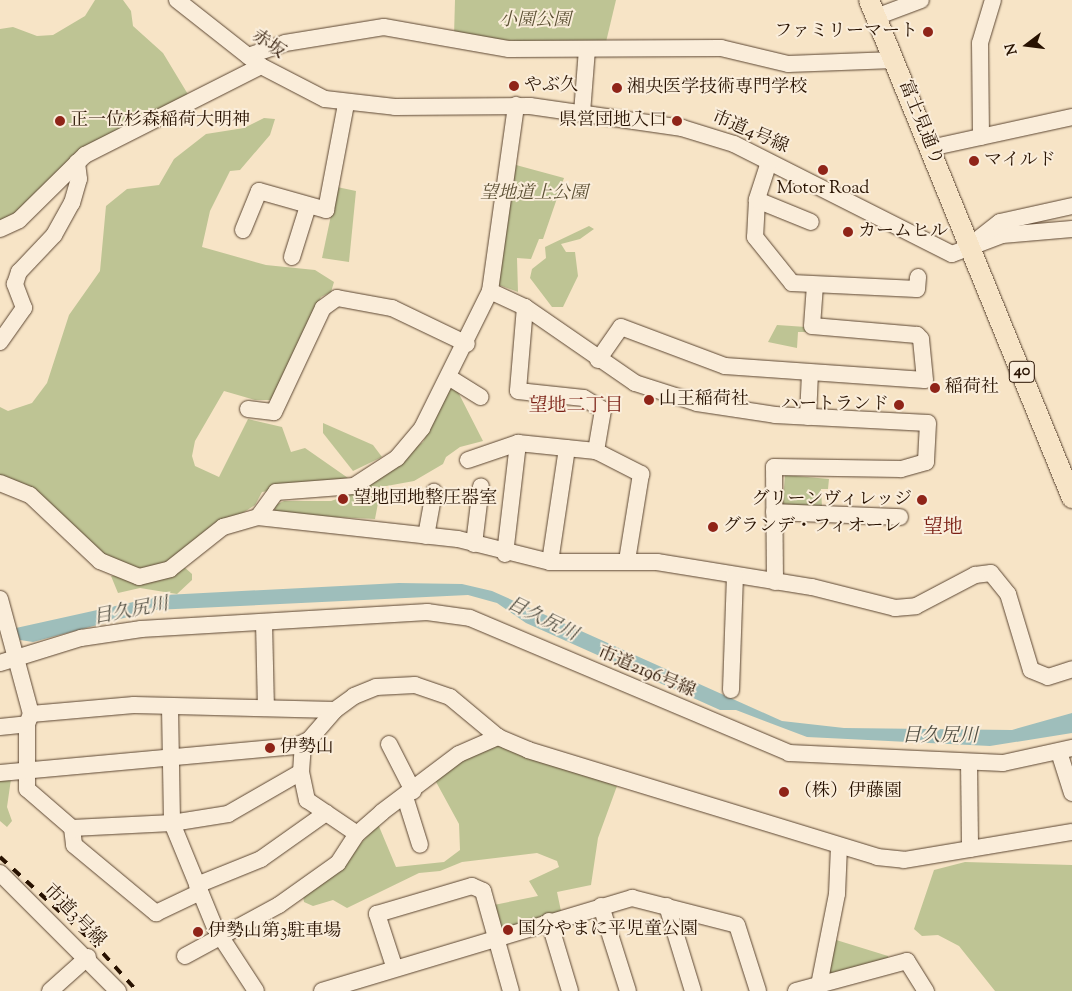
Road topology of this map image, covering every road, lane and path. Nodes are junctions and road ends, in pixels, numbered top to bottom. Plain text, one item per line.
1 (177, 0) edge
2 (921, 0) edge
3 (993, 0) edge
4 (873, 9) edge
5 (587, 50) junction
6 (248, 56) junction
7 (894, 60) junction
8 (262, 66) junction
9 (346, 104) junction
10 (516, 105) junction
11 (582, 113) junction
12 (1072, 117) edge
13 (982, 137) junction
14 (930, 148) junction
15 (77, 162) junction
16 (769, 162) junction
17 (757, 200) junction
18 (308, 206) junction
19 (1072, 206) edge
20 (811, 222) dead end
21 (0, 229) edge
22 (1072, 229) edge
23 (243, 230) dead end
24 (970, 247) junction
25 (292, 257) dead end
26 (918, 277) dead end
27 (815, 285) junction
28 (490, 291) junction
29 (525, 307) junction
30 (0, 342) edge
31 (467, 344) junction
32 (598, 360) junction
33 (810, 374) junction
34 (450, 378) junction
35 (481, 397) dead end
36 (248, 409) dead end
37 (808, 417) junction
38 (518, 443) junction
39 (567, 448) junction
40 (596, 451) junction
41 (468, 460) dead end
42 (0, 484) edge
43 (481, 486) dead end
44 (434, 492) dead end
45 (1072, 498) edge
46 (774, 512) junction
47 (258, 517) junction
48 (900, 517) dead end
49 (426, 536) junction
50 (474, 544) junction
51 (505, 554) junction
52 (627, 560) junction
53 (550, 562) junction
54 (735, 576) junction
55 (775, 582) junction
56 (0, 599) edge
57 (264, 622) junction
58 (16, 653) junction
59 (0, 663) edge
60 (1072, 670) edge
61 (731, 690) dead end
62 (170, 707) junction
63 (266, 708) junction
64 (335, 710) junction
65 (29, 719) junction
66 (0, 727) edge
67 (498, 737) junction
68 (303, 744) junction
69 (389, 744) dead end
70 (1065, 750) edge
71 (171, 758) junction
72 (969, 762) junction
73 (26, 772) junction
74 (301, 772) junction
75 (0, 773) edge
76 (1072, 793) edge
77 (409, 794) junction
78 (326, 813) junction
79 (172, 823) junction
80 (72, 828) junction
81 (1072, 832) edge
82 (358, 834) junction
83 (420, 845) dead end
84 (839, 847) junction
85 (970, 849) junction
86 (0, 873) edge
87 (198, 888) junction
88 (601, 906) junction
89 (667, 906) junction
90 (549, 921) junction
91 (221, 935) junction
92 (495, 936) junction
93 (185, 956) dead end
94 (88, 957) junction
95 (394, 966) junction
96 (819, 984) junction
97 (50, 991) edge
98 (118, 991) edge
99 (256, 991) edge
100 (322, 991) edge
101 (511, 991) edge
102 (570, 991) edge
103 (628, 991) edge
104 (693, 991) edge
105 (758, 991) edge
106 (796, 991) edge
107 (926, 991) edge

1 - 6 street, 赤坂
2 - 4 street
3 - 13 street
4 - 7 main road, 富士見通り / 40
5 - 6 street
5 - 7 street
5 - 11 street
6 - 8 street, 赤坂
7 - 14 main road, 富士見通り / 40
8 - 9 street, 赤坂
8 - 15 street
9 - 10 street, 市道4号線
9 - 18 street
10 - 11 street, 市道4号線
10 - 28 street
11 - 16 street, 市道4号線
12 - 13 street
13 - 14 street
14 - 24 main road, 富士見通り / 40
15 - 21 street
15 - 30 street
16 - 17 street
16 - 24 street, 市道4号線
17 - 20 street
17 - 27 street
18 - 23 street
18 - 25 street
19 - 24 street
22 - 24 street, 市道4号線
24 - 45 main road, 40
26 - 27 street
27 - 33 street
28 - 29 street
28 - 31 street
29 - 32 street
29 - 40 street
31 - 34 street
31 - 36 street
32 - 33 street
32 - 37 street
33 - 37 street
34 - 35 street
34 - 47 street
37 - 46 street
38 - 39 street
38 - 41 street
38 - 51 street
39 - 40 street
39 - 53 street
40 - 52 street
42 - 47 street
43 - 50 street
44 - 49 street
46 - 48 street
46 - 55 street
47 - 49 street
49 - 50 street
50 - 51 street
51 - 53 street
52 - 53 street
52 - 54 street
54 - 55 street
54 - 61 street
55 - 60 street
56 - 58 street
57 - 58 street, 市道2196号線
57 - 63 street
57 - 72 street, 市道2196号線
58 - 59 street, 市道2196号線
58 - 65 street
62 - 63 street
62 - 65 street
62 - 71 street
63 - 64 street
64 - 67 street
64 - 68 street
65 - 66 street
65 - 73 street
67 - 77 street
67 - 84 street
68 - 71 street
68 - 74 street
69 - 77 street
70 - 72 street, 市道2196号線
70 - 76 street
71 - 73 street
71 - 79 street
72 - 85 street
73 - 75 street
73 - 80 street
74 - 78 street
74 - 79 street
77 - 82 street
77 - 83 street
78 - 82 street
78 - 87 street
79 - 80 street
79 - 87 street
80 - 87 street
81 - 85 street
82 - 91 street
84 - 85 street
84 - 96 street
86 - 94 street, 市道3号線
87 - 91 street
88 - 89 street
88 - 90 street
88 - 103 street
89 - 104 street
89 - 105 street
90 - 92 street
90 - 102 street
91 - 93 street
91 - 99 street
92 - 95 street
92 - 95 street
92 - 101 street
94 - 97 street
94 - 98 street, 市道3号線
95 - 100 street
96 - 106 street
96 - 107 street

